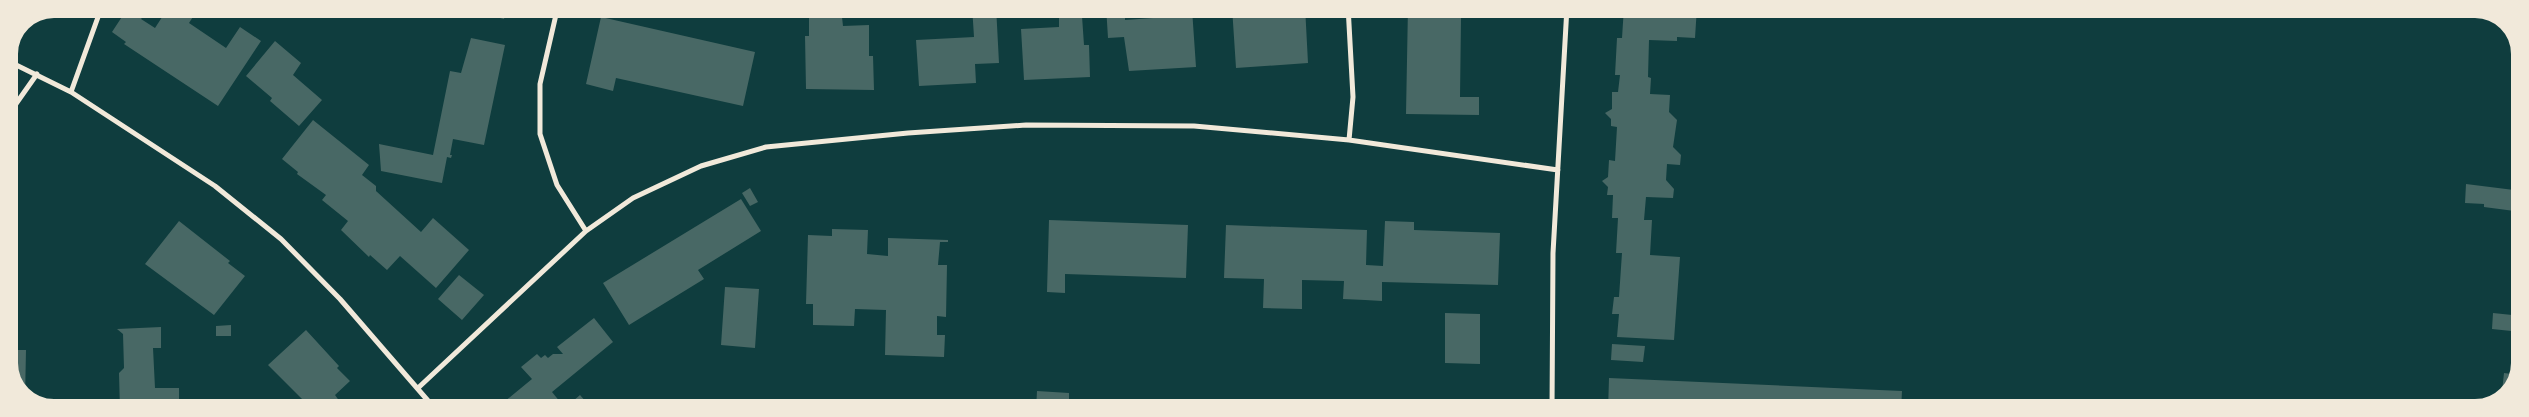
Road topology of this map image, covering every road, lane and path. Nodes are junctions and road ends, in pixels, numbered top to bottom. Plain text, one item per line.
1 (99, 15) edge
2 (556, 15) edge
3 (1349, 15) edge
4 (1566, 15) edge
5 (15, 64) edge
6 (37, 74) junction
7 (71, 92) junction
8 (15, 105) edge
9 (1349, 140) junction
10 (1558, 170) junction
11 (586, 231) junction
12 (418, 388) junction
13 (429, 402) edge
14 (1552, 402) edge

1 - 7 street
2 - 11 street
3 - 9 street
4 - 10 street
5 - 6 street
6 - 7 street
6 - 8 street
7 - 12 street
9 - 10 street
9 - 11 street
10 - 14 street
11 - 12 street
12 - 13 street

